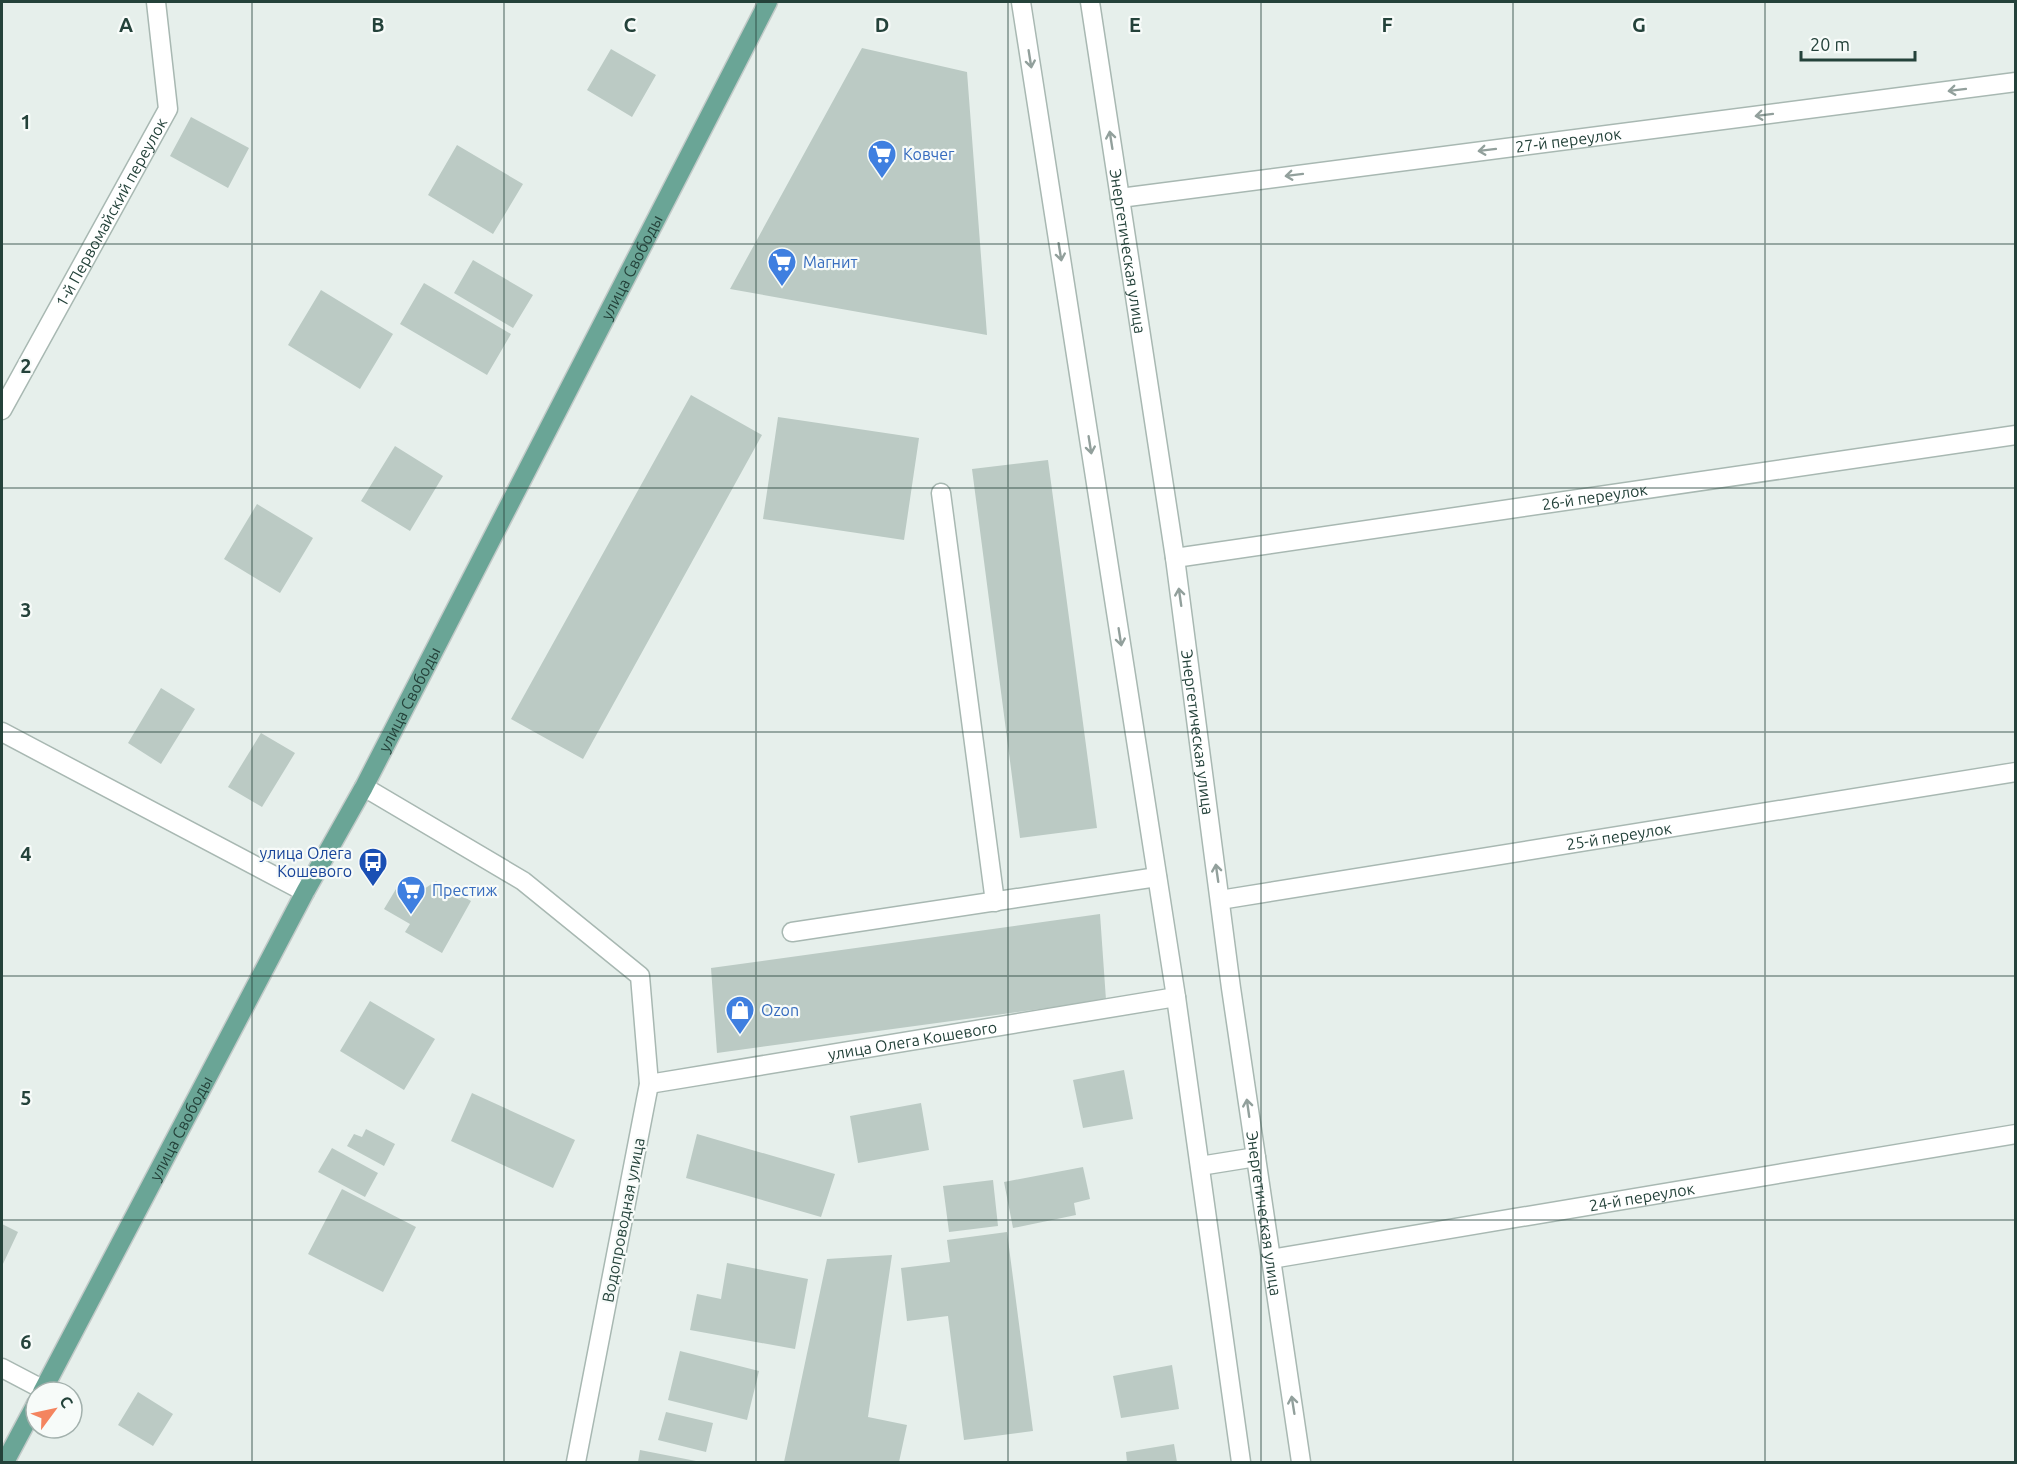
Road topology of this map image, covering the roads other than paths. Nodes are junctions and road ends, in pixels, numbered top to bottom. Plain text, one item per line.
1 (156, 2) edge
2 (768, 2) edge
3 (1021, 2) edge
4 (1090, 2) edge
5 (2016, 82) edge
6 (1120, 198) junction
7 (2, 410) edge
8 (2016, 435) edge
9 (941, 493) dead end
10 (1175, 558) junction
11 (2, 732) edge
12 (2016, 772) edge
13 (364, 788) junction
14 (1157, 877) junction
15 (305, 892) junction
16 (1220, 900) junction
17 (994, 902) junction
18 (792, 932) dead end
19 (1176, 997) junction
20 (649, 1084) junction
21 (2016, 1134) edge
22 (1256, 1157) junction
23 (1200, 1166) junction
24 (1270, 1259) junction
25 (2, 1368) edge
26 (49, 1380) edge
27 (24, 1383) edge
28 (24, 1427) edge
29 (5, 1462) edge
30 (576, 1462) edge
31 (1241, 1462) edge
32 (1301, 1462) edge

1 - 7 street, 1-й Первомайский переулок
2 - 13 main road, улица Свободы
3 -> 14 street
6 -> 4 street, Энергетическая улица
5 -> 6 street, 27-й переулок
6 - 10 street, Энергетическая улица
8 - 10 street, 26-й переулок
9 - 17 street
16 -> 10 street, Энергетическая улица
11 - 15 street
12 - 16 street, 25-й переулок
13 - 15 main road, улица Свободы
13 - 20 street, Водопроводная улица
14 - 17 street
14 - 19 street
15 - 26 main road, улица Свободы
22 -> 16 street, Энергетическая улица
17 - 18 street
19 - 20 street, улица Олега Кошевого
19 - 23 street
20 - 30 street, Водопроводная улица
21 - 24 street, 24-й переулок
22 - 23 street
22 - 24 street, Энергетическая улица
23 - 31 street
32 -> 24 street, Энергетическая улица
25 - 27 street
28 - 29 main road, улица Свободы

